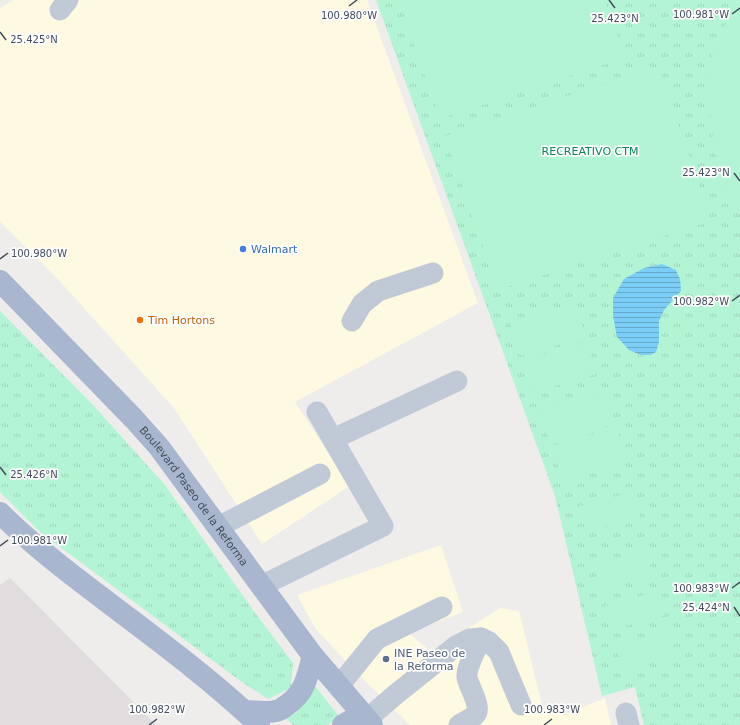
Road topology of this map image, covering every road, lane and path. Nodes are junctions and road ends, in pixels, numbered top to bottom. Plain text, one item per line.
1 (433, 274) dead end
2 (0, 281) edge
3 (352, 321) dead end
4 (457, 381) dead end
5 (317, 412) dead end
6 (333, 439) junction
7 (320, 474) dead end
8 (0, 513) edge
9 (218, 527) junction
10 (261, 586) junction
11 (442, 608) dead end
12 (481, 638) junction
13 (313, 656) junction
14 (339, 686) junction
15 (521, 705) dead end
16 (252, 718) edge
17 (369, 722) edge
18 (343, 725) edge
19 (459, 725) edge

1 - 3 lane
2 - 9 main road, Boulevard Paseo de la Reforma
4 - 6 lane
5 - 6 lane
6 - 10 lane
7 - 9 lane
8 - 16 main road
9 - 10 main road, Boulevard Paseo de la Reforma
10 - 13 main road, Boulevard Paseo de la Reforma
11 - 14 lane
12 - 15 lane
12 - 17 lane
12 - 19 lane
13 - 14 main road, Boulevard Paseo de la Reforma
13 - 16 main road
14 - 17 main road, Boulevard Paseo de la Reforma
17 - 18 main road

